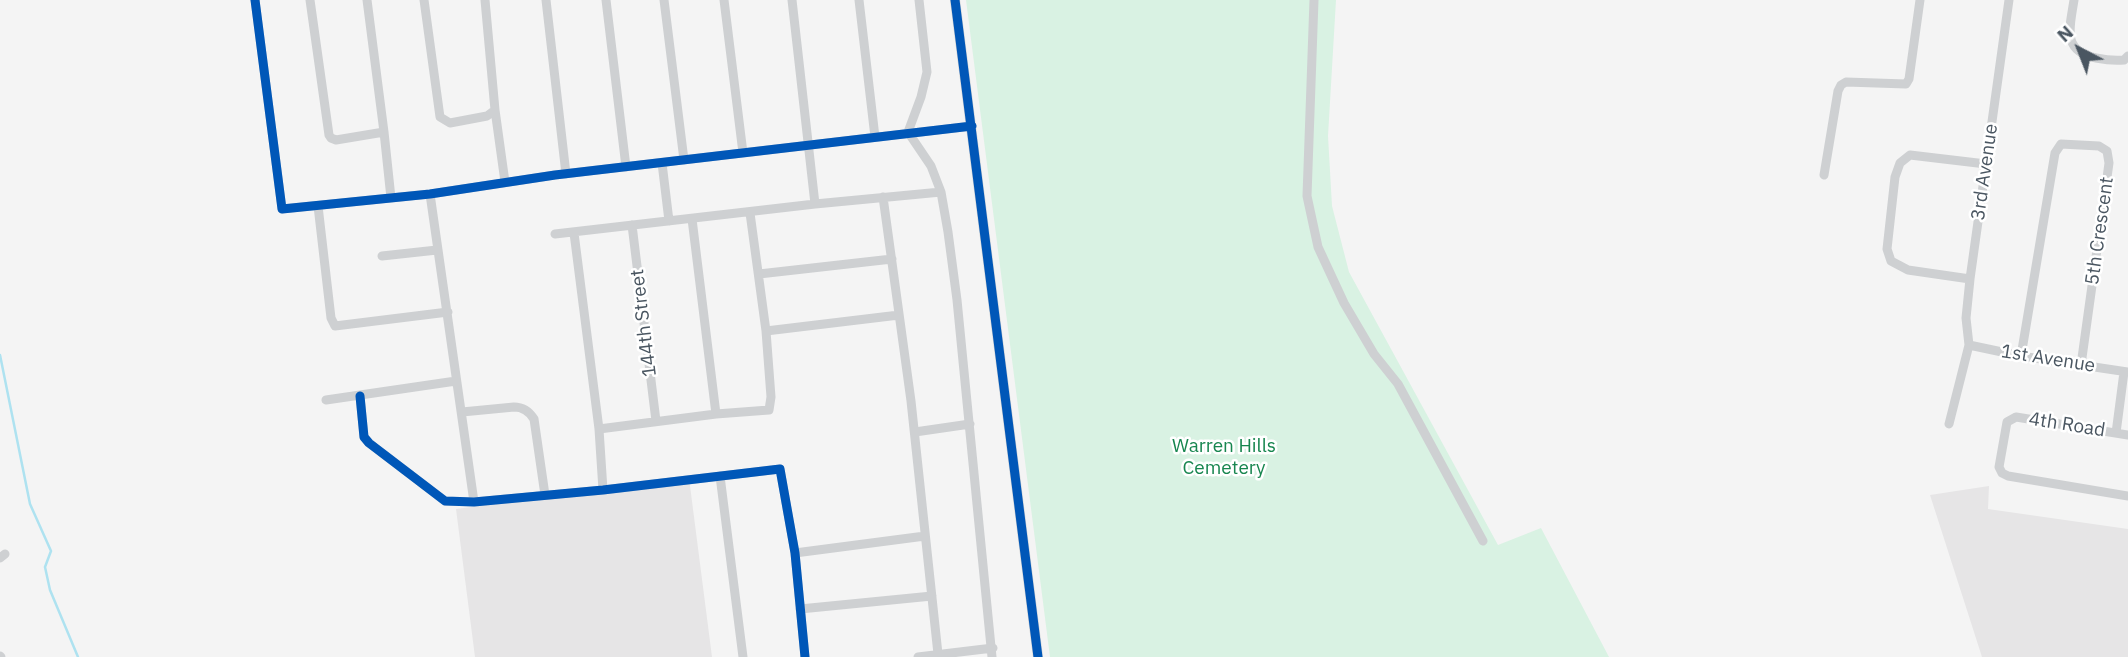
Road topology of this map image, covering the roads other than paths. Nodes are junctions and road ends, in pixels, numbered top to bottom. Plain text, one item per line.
1 (255, 0) edge
2 (310, 0) edge
3 (367, 0) edge
4 (424, 0) edge
5 (485, 0) edge
6 (546, 0) edge
7 (606, 0) edge
8 (664, 0) edge
9 (724, 0) edge
10 (792, 0) edge
11 (859, 0) edge
12 (919, 0) edge
13 (956, 0) edge
14 (1314, 0) edge
15 (1920, 0) edge
16 (2009, 0) edge
17 (2074, 0) edge
18 (2128, 55) edge
19 (495, 110) junction
20 (972, 126) junction
21 (384, 132) junction
22 (908, 132) junction
23 (875, 137) junction
24 (808, 146) junction
25 (743, 153) junction
26 (684, 160) junction
27 (663, 163) junction
28 (1986, 164) junction
29 (626, 167) junction
30 (566, 174) junction
31 (1824, 174) dead end
32 (505, 182) junction
33 (941, 192) junction
34 (430, 194) junction
35 (883, 197) junction
36 (390, 198) junction
37 (815, 204) junction
38 (318, 206) junction
39 (750, 213) junction
40 (692, 219) junction
41 (669, 221) junction
42 (632, 225) junction
43 (574, 233) junction
44 (555, 234) dead end
45 (438, 250) junction
46 (382, 256) dead end
47 (892, 259) junction
48 (759, 274) junction
49 (1970, 279) junction
50 (448, 312) junction
51 (899, 315) junction
52 (766, 331) junction
53 (1969, 345) junction
54 (2021, 356) junction
55 (2081, 365) junction
56 (2126, 372) edge
57 (456, 381) junction
58 (360, 396) junction
59 (326, 400) dead end
60 (462, 412) junction
61 (716, 414) junction
62 (656, 421) junction
63 (970, 424) junction
64 (1949, 425) dead end
65 (599, 429) junction
66 (915, 432) junction
67 (2116, 433) junction
68 (2128, 435) edge
69 (720, 476) junction
70 (603, 490) junction
71 (545, 495) junction
72 (2128, 496) edge
73 (474, 502) junction
74 (925, 536) junction
75 (1483, 541) dead end
76 (795, 553) junction
77 (932, 596) junction
78 (800, 609) junction
79 (993, 652) edge
80 (938, 654) junction
81 (743, 657) edge
82 (805, 657) edge
83 (918, 657) edge
84 (1038, 657) edge

1 - 38 street
2 - 21 street
3 - 21 street
4 - 19 street
5 - 19 street
6 - 30 street
7 - 29 street
8 - 26 street
9 - 25 street
10 - 24 street
11 - 23 street
12 - 22 street
13 - 20 street
14 - 75 street
15 - 31 street
16 - 28 street, 3rd Avenue
17 - 18 street
19 - 32 street
20 - 22 street
20 - 84 street
21 - 36 street
22 - 23 street
22 - 33 street
23 - 24 street
24 - 25 street
24 - 37 street
25 - 26 street
26 - 27 street
27 - 29 street
27 - 41 street
28 - 49 street, 3rd Avenue
28 - 49 street
29 - 30 street
30 - 32 street
32 - 34 street
33 - 35 street
33 - 63 street
34 - 36 street
34 - 45 street
35 - 37 street
35 - 47 street
36 - 38 street
37 - 39 street
38 - 50 street
39 - 40 street
39 - 48 street
40 - 41 street
40 - 61 street
41 - 42 street
42 - 43 street
42 - 62 street, 144th Street
43 - 44 street
43 - 65 street
45 - 46 street
45 - 50 street
47 - 48 street
47 - 51 street
48 - 52 street
49 - 53 street, 3rd Avenue
50 - 57 street
51 - 52 street
51 - 66 street
52 - 61 street
53 - 54 street, 1st Avenue
53 - 64 street, 3rd Avenue
54 - 55 street, 1st Avenue
54 - 55 street, 5th Crescent
55 - 56 street, 1st Avenue
56 - 67 street
57 - 58 street
57 - 60 street
58 - 59 street
58 - 73 street
60 - 71 street
60 - 73 street
61 - 62 street
62 - 65 street
63 - 66 street
63 - 79 street
65 - 70 street
66 - 74 street
67 - 68 street, 4th Road
67 - 72 street, 4th Road
69 - 70 street
69 - 76 street
69 - 81 street
70 - 71 street
71 - 73 street
74 - 76 street
74 - 77 street
76 - 78 street
77 - 78 street
77 - 80 street
78 - 82 street
79 - 80 street
80 - 83 street

